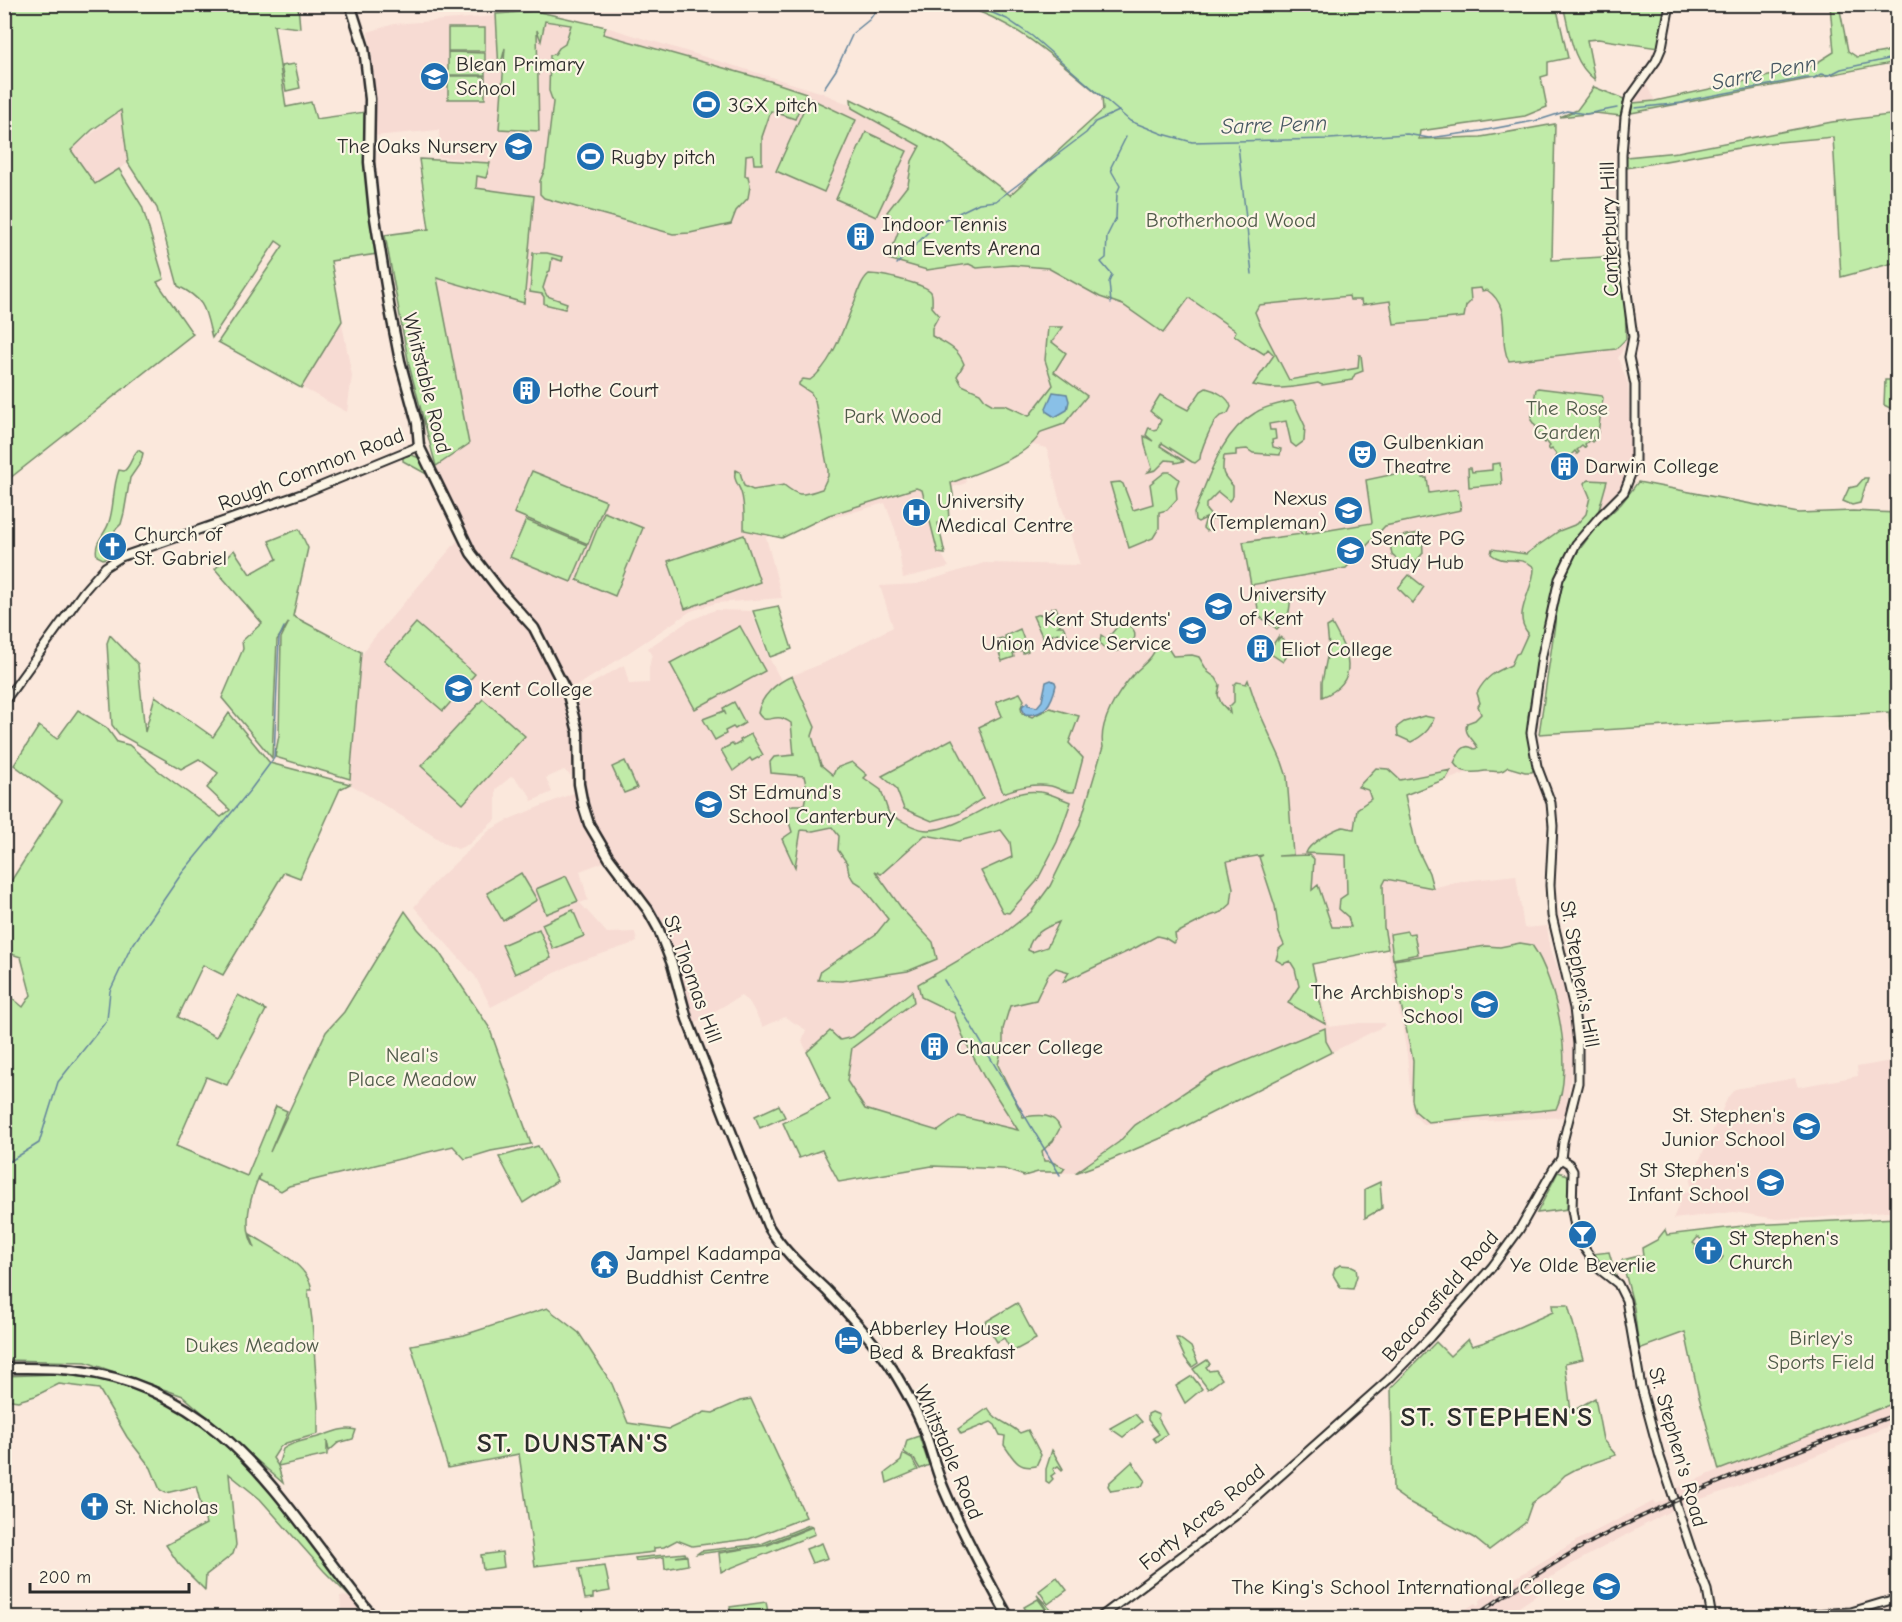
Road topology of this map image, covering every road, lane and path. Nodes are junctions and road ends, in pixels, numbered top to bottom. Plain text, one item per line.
1 (350, 4) edge
2 (1670, 4) edge
3 (1629, 357) joint
4 (419, 446) junction
5 (4, 702) edge
6 (579, 784) joint
7 (1561, 1159) junction
8 (756, 1197) joint
9 (4, 1368) edge
10 (1322, 1437) joint
11 (1898, 1598) edge
12 (373, 1617) edge
13 (1009, 1617) edge
14 (1100, 1617) edge
15 (1712, 1617) edge
16 (1794, 1617) edge

1 - 4 main road, Whitstable Road
2 - 3 street, Canterbury Hill
3 - 7 street, St. Stephen's Hill
4 - 5 street, Rough Common Road
4 - 6 main road, Whitstable Road
6 - 8 main road, St. Thomas Hill
7 - 10 street, Beaconsfield Road
7 - 15 street, St. Stephen's Road
8 - 13 main road, Whitstable Road
9 - 12 main road
10 - 14 street, Forty Acres Road
11 - 16 street

